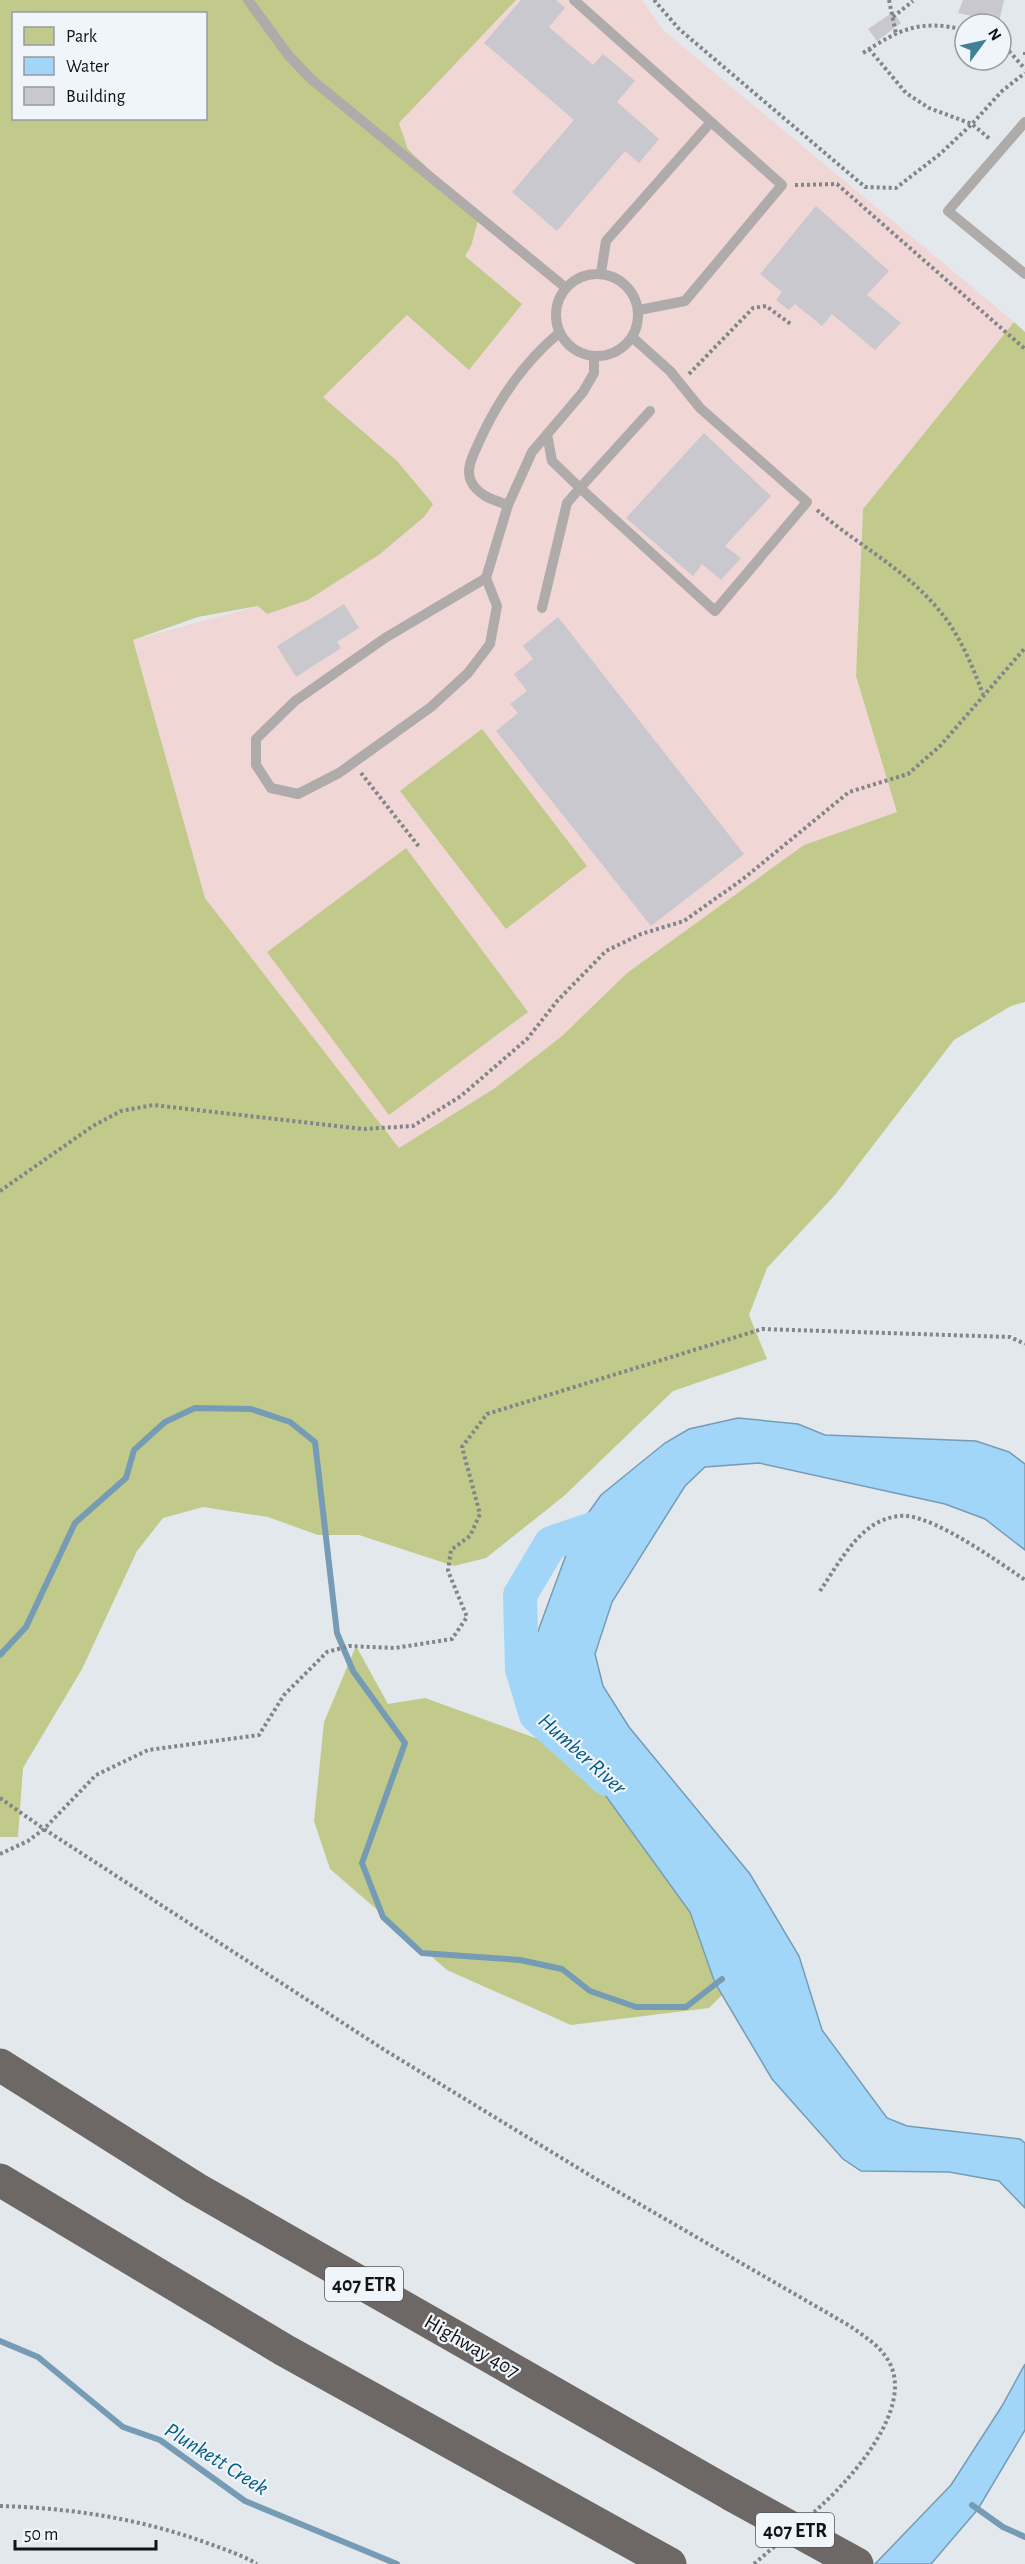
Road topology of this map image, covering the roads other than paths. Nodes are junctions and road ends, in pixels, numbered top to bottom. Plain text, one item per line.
1 (248, 0) edge
2 (574, 0) edge
3 (711, 122) junction
4 (1025, 122) edge
5 (601, 273) junction
6 (1025, 274) edge
7 (566, 288) junction
8 (639, 310) junction
9 (560, 332) junction
10 (632, 338) junction
11 (594, 356) junction
12 (650, 411) dead end
13 (547, 434) junction
14 (580, 488) junction
15 (508, 505) junction
16 (486, 578) junction
17 (542, 608) dead end
18 (0, 2065) edge
19 (0, 2180) edge
20 (670, 2564) edge
21 (857, 2564) edge

1 - 7 lane
2 - 3 lane
3 - 5 lane
3 - 8 lane
4 - 6 lane
5 - 7 lane
5 - 8 lane
7 - 9 lane
8 - 10 lane
9 - 11 lane
9 - 15 lane
10 - 11 lane
10 - 14 lane
11 - 13 lane
12 - 14 lane
13 - 14 lane
13 - 15 lane
14 - 17 lane
15 - 16 lane
16 - 16 lane
18 - 21 highway, Highway 407 / 407 ETR, bridge
19 - 20 highway

